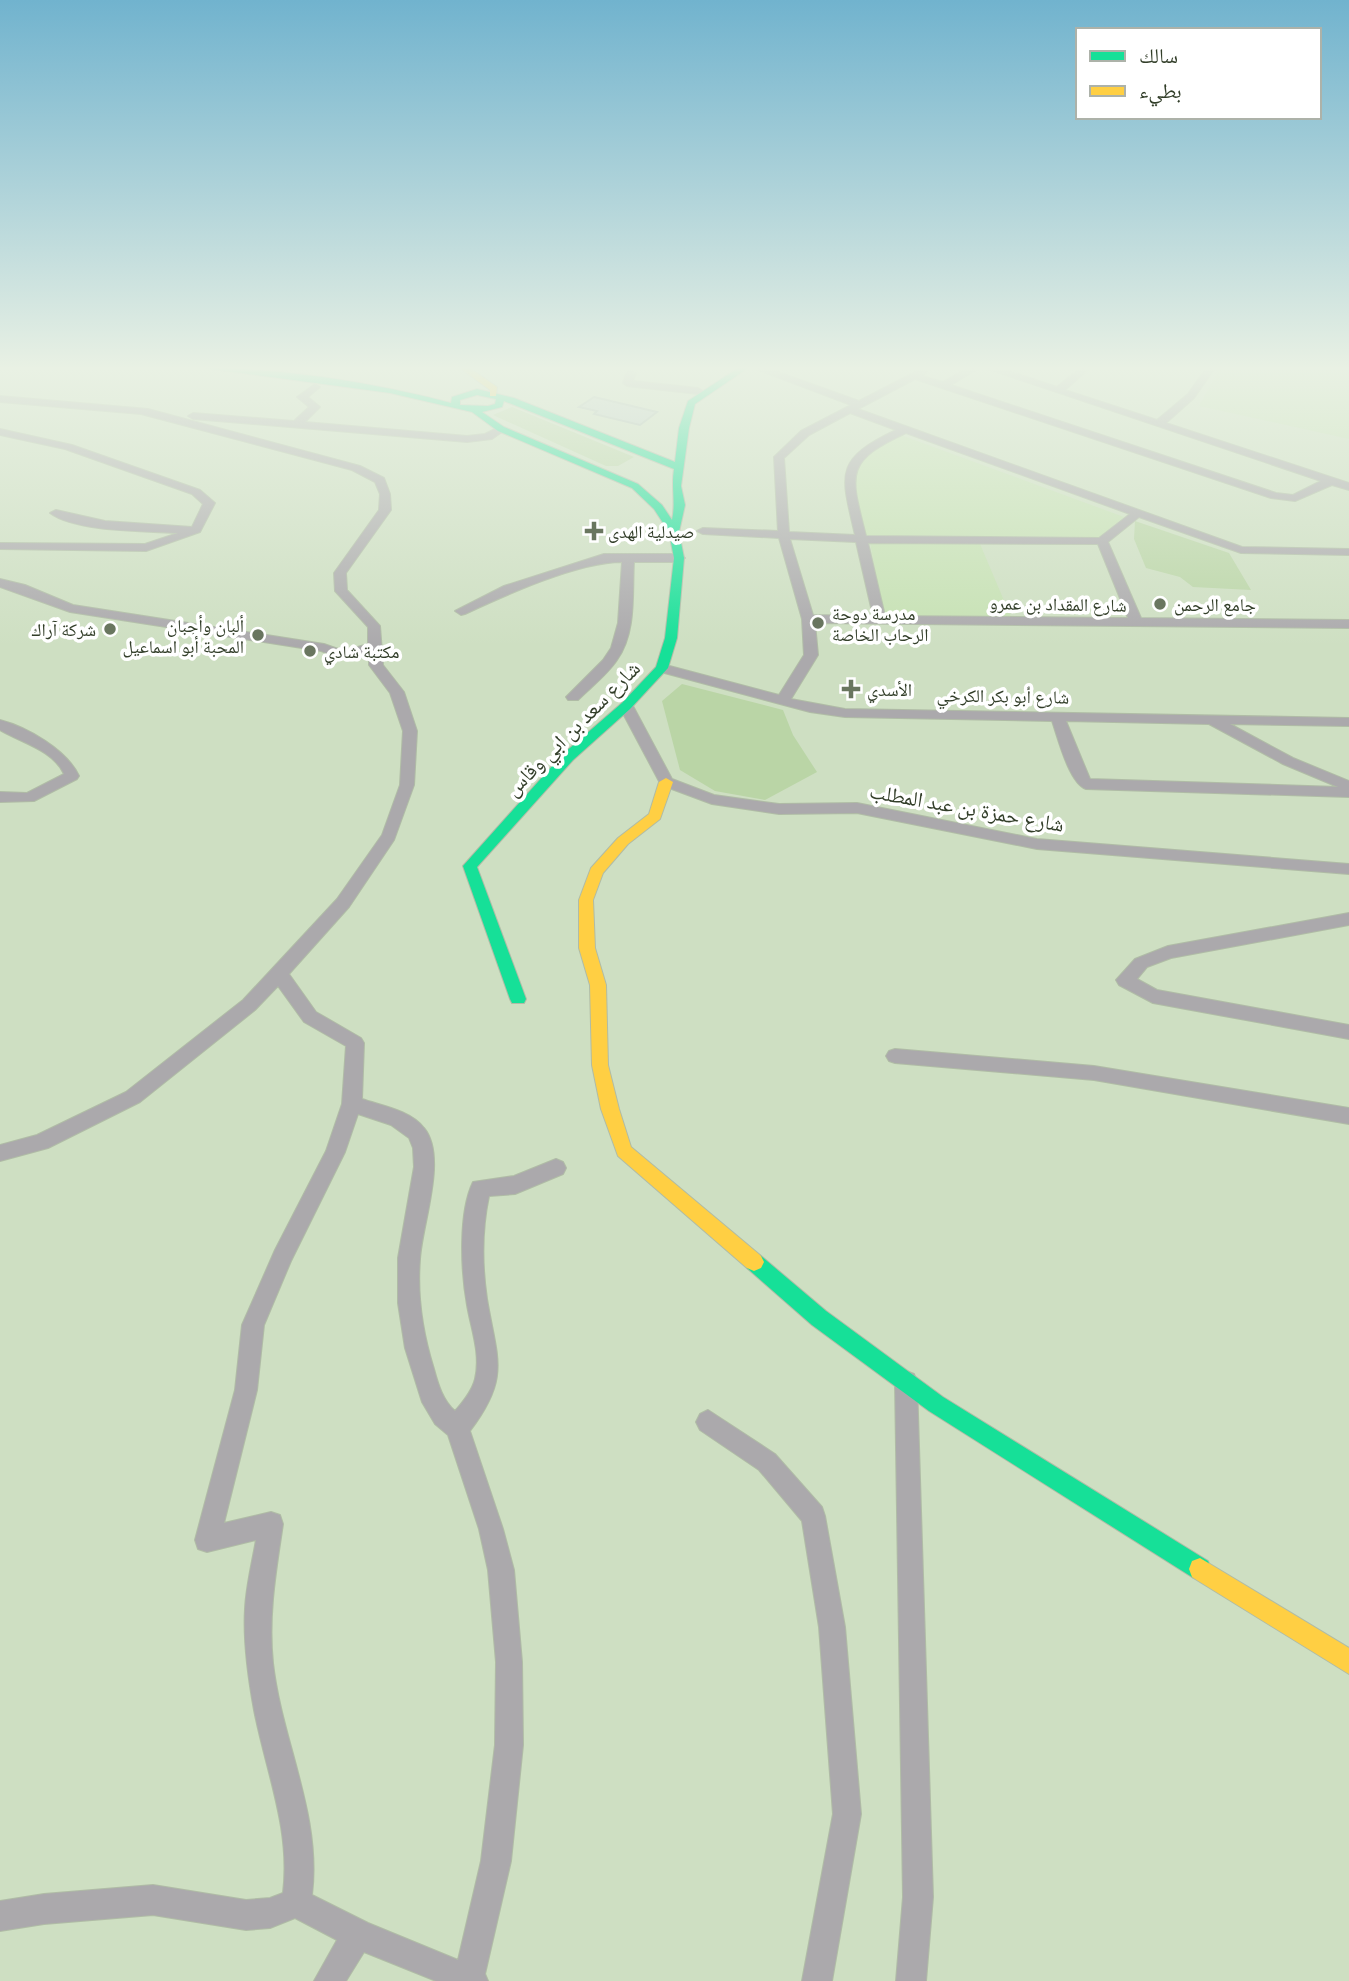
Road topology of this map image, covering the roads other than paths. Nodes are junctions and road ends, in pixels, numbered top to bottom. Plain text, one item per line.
1 (106, 460) edge
2 (327, 460) edge
3 (578, 460) edge
4 (653, 460) edge
5 (659, 460) edge
6 (679, 460) edge
7 (779, 460) edge
8 (855, 460) edge
9 (992, 460) edge
10 (1168, 460) edge
11 (1269, 460) edge
12 (678, 467) junction
13 (606, 472) junction
14 (1331, 481) junction
15 (635, 486) junction
16 (676, 486) junction
17 (1349, 487) edge
18 (56, 513) dead end
19 (1138, 513) junction
20 (196, 530) junction
21 (703, 531) dead end
22 (674, 533) junction
23 (784, 537) junction
24 (859, 538) junction
25 (1102, 541) junction
26 (0, 546) edge
27 (1349, 552) edge
28 (628, 557) junction
29 (679, 558) junction
30 (0, 583) edge
31 (461, 611) dead end
32 (808, 620) junction
33 (880, 620) junction
34 (1136, 622) junction
35 (1349, 624) edge
36 (376, 646) junction
37 (662, 668) junction
38 (573, 697) dead end
39 (783, 700) junction
40 (626, 706) junction
41 (1057, 716) junction
42 (1211, 719) junction
43 (1349, 722) edge
44 (0, 724) edge
45 (666, 782) junction
46 (1349, 786) edge
47 (1349, 792) edge
48 (0, 797) edge
49 (1349, 869) edge
50 (1349, 919) edge
51 (279, 975) junction
52 (518, 999) dead end
53 (1349, 1032) edge
54 (895, 1056) dead end
55 (352, 1104) junction
56 (1349, 1116) edge
57 (0, 1153) edge
58 (556, 1168) dead end
59 (906, 1382) junction
60 (708, 1422) dead end
61 (457, 1429) junction
62 (1349, 1661) edge
63 (296, 1903) junction
64 (0, 1916) edge
65 (358, 1934) junction
66 (471, 1979) edge
67 (328, 1981) edge
68 (817, 1981) edge
69 (911, 1981) edge

1 - 20 street
2 - 36 street
3 - 13 street
4 - 13 street
5 - 12 street
6 - 12 street, شارع سعد بن ابي وقاس
7 - 23 street
8 - 24 street
9 - 19 street
10 - 14 street
11 - 14 street
12 - 16 street, شارع سعد بن ابي وقاس
13 - 15 street
14 - 17 street
15 - 16 street
15 - 22 street
16 - 22 street, شارع سعد بن ابي وقاس
18 - 20 street
19 - 25 street
19 - 27 street
20 - 26 street
21 - 23 street
22 - 29 street, شارع سعد بن ابي وقاس
23 - 24 street
23 - 32 street
24 - 25 street
24 - 33 street
25 - 34 street
28 - 29 street
28 - 31 street
28 - 38 street
29 - 37 street, شارع سعد بن ابي وقاس
30 - 36 street
32 - 33 street, شارع المقداد بن عمرو
32 - 39 street
33 - 34 street, شارع المقداد بن عمرو
34 - 35 street, شارع المقداد بن عمرو
36 - 51 street
37 - 39 street, شارع أبو بكر الكرخي
37 - 40 street, شارع سعد بن ابي وقاس
39 - 41 street, شارع أبو بكر الكرخي
40 - 45 street
40 - 52 street, شارع سعد بن ابي وقاس
41 - 42 street, شارع أبو بكر الكرخي
41 - 47 street
42 - 43 street, شارع أبو بكر الكرخي
42 - 46 street
44 - 48 street
45 - 49 street, شارع حمزة بن عبد المطلب
45 - 59 street
50 - 53 street
51 - 55 street
51 - 57 street
54 - 56 street
55 - 61 street
55 - 63 street
58 - 61 street
59 - 62 street
59 - 69 street
60 - 68 street
61 - 66 street
63 - 64 street
63 - 65 street
65 - 66 street
65 - 67 street

